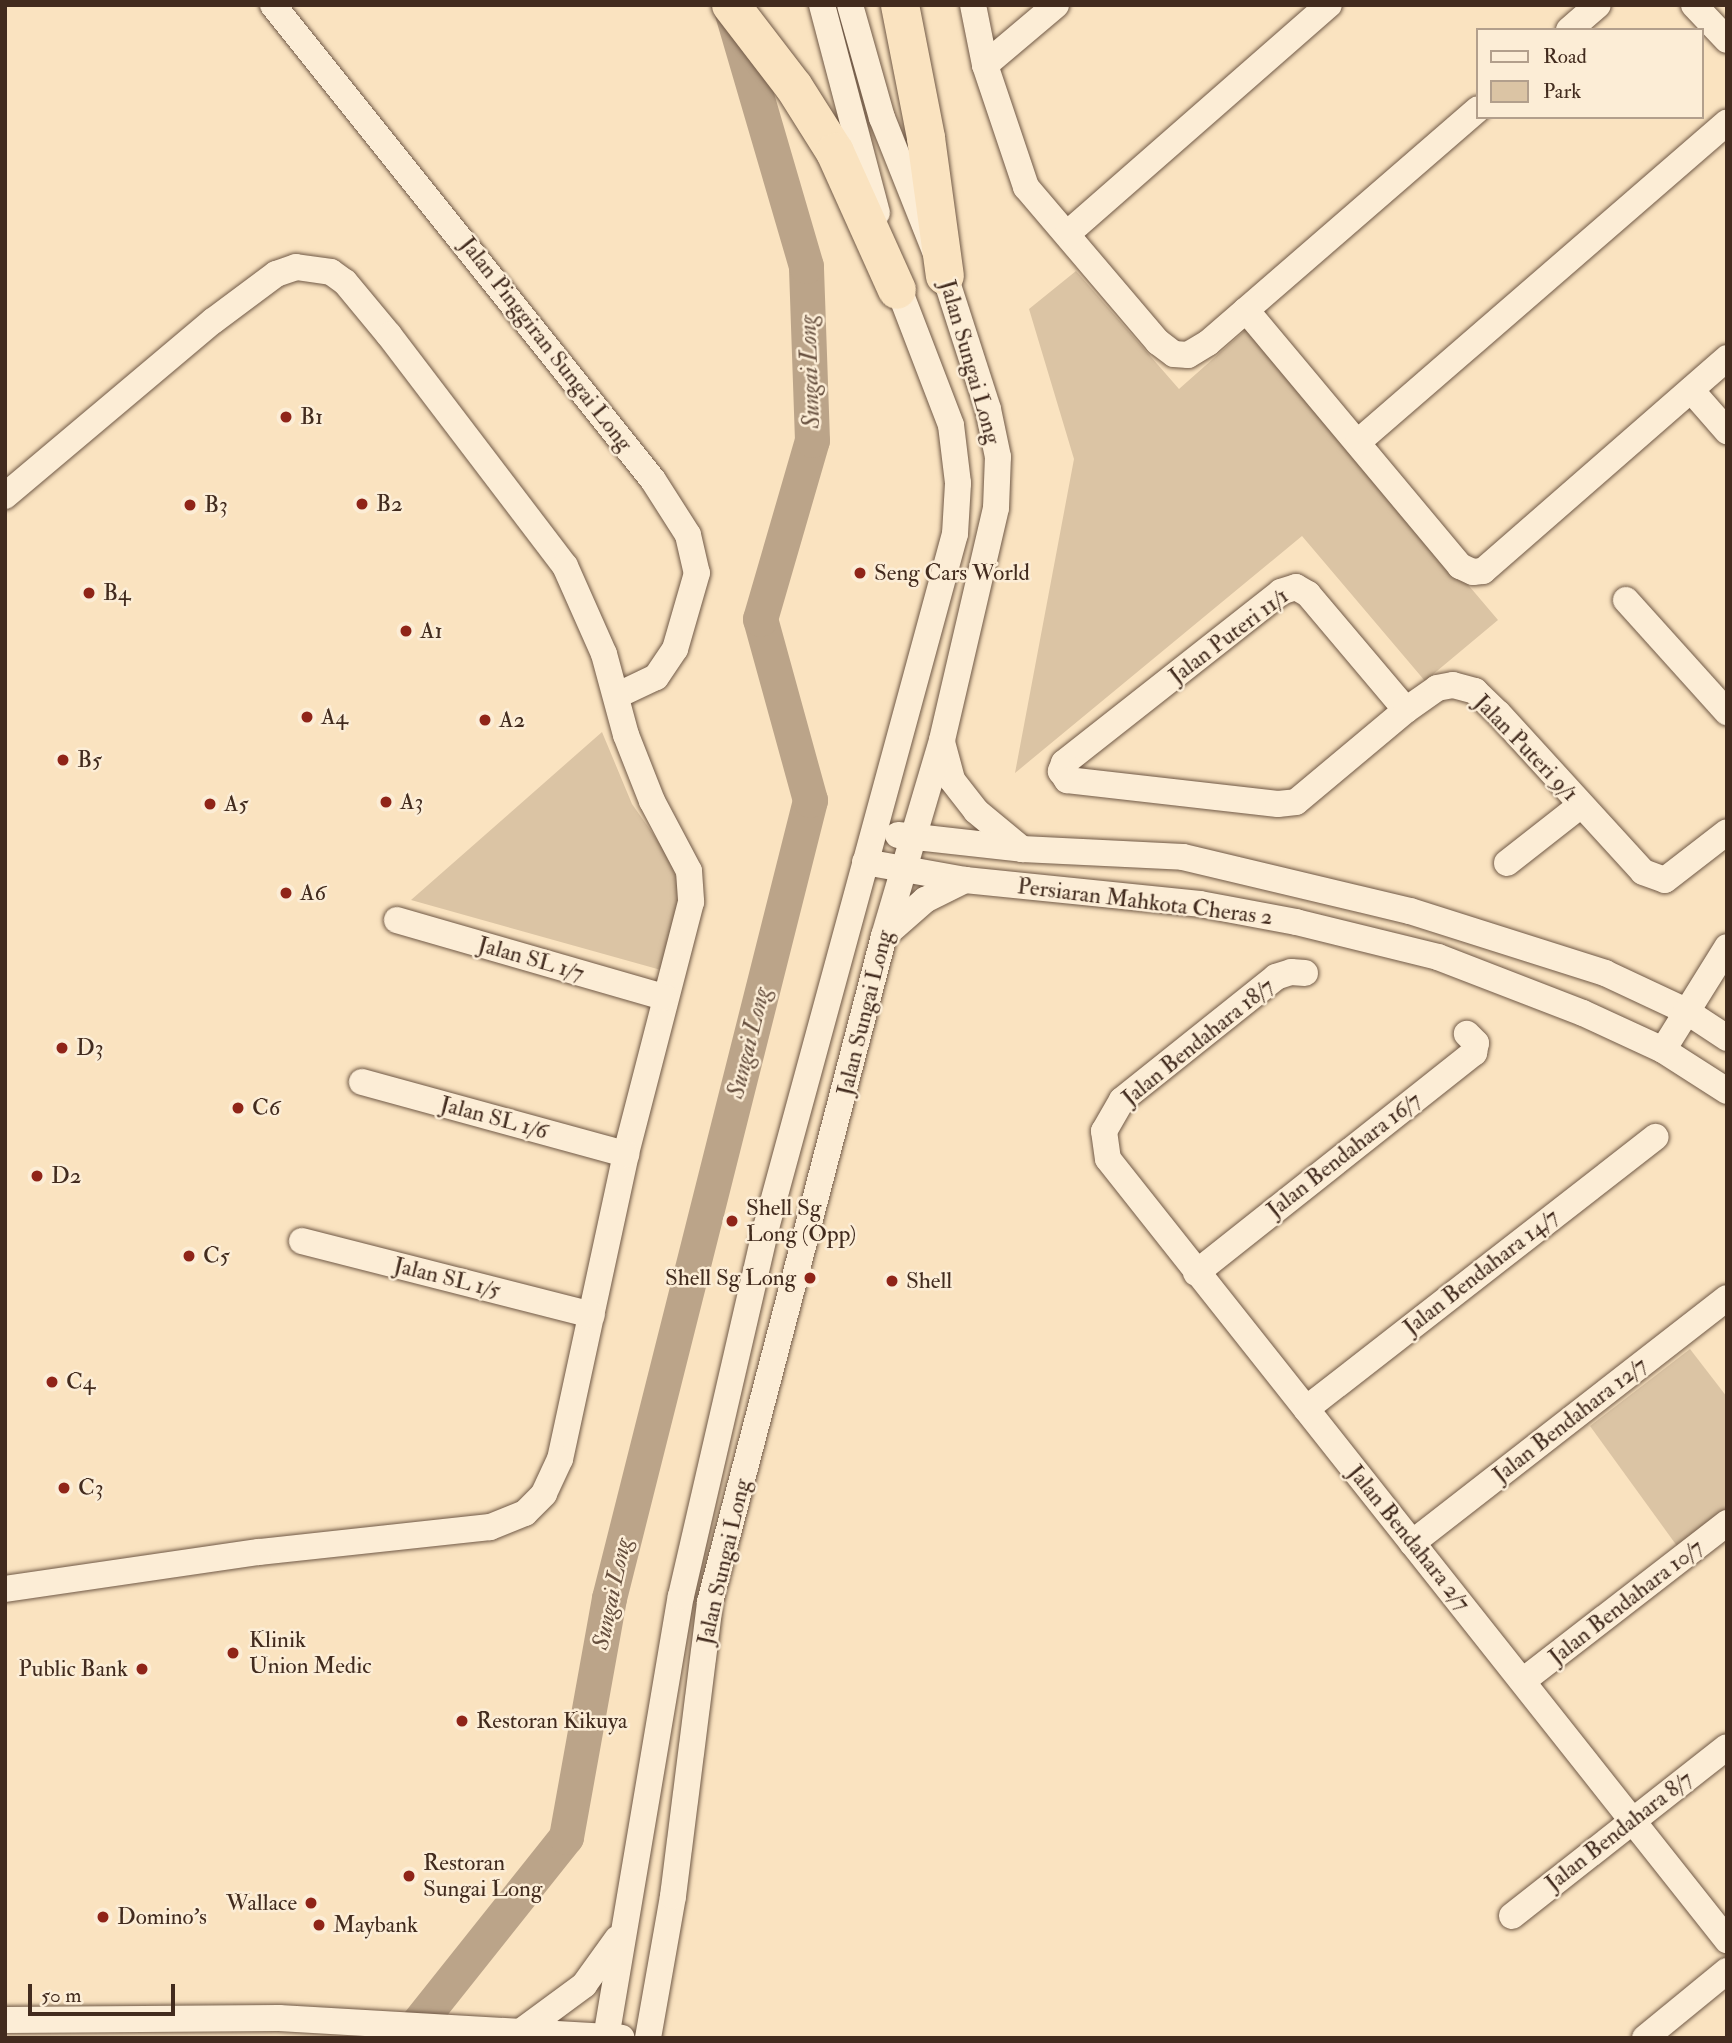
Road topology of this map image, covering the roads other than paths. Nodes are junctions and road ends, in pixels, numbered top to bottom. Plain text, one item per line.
1 (272, 5) edge
2 (822, 5) edge
3 (850, 5) edge
4 (900, 5) edge
5 (974, 5) edge
6 (1056, 5) edge
7 (1329, 5) edge
8 (1598, 5) edge
9 (1694, 5) edge
10 (735, 10) edge
11 (1571, 28) edge
12 (1727, 40) edge
13 (985, 65) junction
14 (1476, 111) edge
15 (1727, 122) edge
16 (1067, 234) junction
17 (945, 276) junction
18 (898, 289) junction
19 (1246, 310) junction
20 (1727, 358) edge
21 (1691, 390) junction
22 (1727, 431) edge
23 (1358, 442) junction
24 (5, 496) edge
25 (1626, 600) dead end
26 (616, 696) junction
27 (1406, 710) junction
28 (1727, 712) edge
29 (942, 740) junction
30 (1296, 802) joint
31 (1581, 805) junction
32 (874, 831) junction
33 (1727, 832) edge
34 (913, 837) junction
35 (1023, 849) junction
36 (865, 862) junction
37 (1507, 863) dead end
38 (904, 870) junction
39 (965, 880) junction
40 (397, 920) dead end
41 (884, 936) junction
42 (1727, 947) edge
43 (1305, 973) dead end
44 (664, 997) junction
45 (1686, 1011) junction
46 (1466, 1034) dead end
47 (1727, 1038) edge
48 (1663, 1050) junction
49 (362, 1082) dead end
50 (1727, 1091) edge
51 (1104, 1132) joint
52 (1656, 1137) dead end
53 (626, 1154) junction
54 (303, 1241) dead end
55 (1196, 1273) junction
56 (1727, 1298) edge
57 (592, 1315) junction
58 (1306, 1409) junction
59 (1727, 1523) edge
60 (1412, 1543) junction
61 (5, 1589) edge
62 (681, 1596) junction
63 (710, 1602) junction
64 (1524, 1680) junction
65 (1727, 1747) edge
66 (1632, 1820) junction
67 (1512, 1916) dead end
68 (625, 1920) junction
69 (1727, 1940) edge
70 (1727, 1972) edge
71 (5, 2007) edge
72 (5, 2020) edge
73 (44, 2020) junction
74 (519, 2033) junction
75 (611, 2037) edge
76 (648, 2038) edge
77 (1645, 2038) edge

1 - 26 street, Jalan Pinggiran Sungai Long
2 - 18 street, Jalan Sungai Long
3 - 17 street, Jalan Sungai Long
4 - 17 highway
5 - 13 street
6 - 13 street
7 - 16 street
8 - 11 street
9 - 12 street
10 - 18 highway
13 - 16 street
14 - 19 street
15 - 23 street
16 - 19 street
17 - 29 street, Jalan Sungai Long
18 - 32 street, Jalan Sungai Long
19 - 23 street
20 - 21 street
21 - 22 street
21 - 23 street
24 - 26 street
25 - 28 street
26 - 44 street
27 - 30 street, Jalan Puteri 9/1
27 - 30 street, Jalan Puteri 11/1
27 - 31 street, Jalan Puteri 9/1
29 - 34 street, Jalan Sungai Long
29 - 35 street
31 - 33 street, Jalan Puteri 9/1
31 - 37 street
32 - 34 street, Persiaran Mahkota Cheras 2
32 - 36 street, Jalan Sungai Long
34 - 35 street, Persiaran Mahkota Cheras 2
34 - 38 street, Jalan Sungai Long
35 - 45 street, Persiaran Mahkota Cheras 2
36 - 38 street, Persiaran Mahkota Cheras 2
36 - 62 street, Jalan Sungai Long
38 - 39 street, Persiaran Mahkota Cheras 2
38 - 41 street, Jalan Sungai Long
39 - 41 street
39 - 48 street, Persiaran Mahkota Cheras 2
40 - 44 street, Jalan SL 1/7
41 - 63 street, Jalan Sungai Long
42 - 45 street
43 - 51 street, Jalan Bendahara 18/7
44 - 53 street
45 - 47 street, Persiaran Mahkota Cheras 2
45 - 48 street
46 - 55 street, Jalan Bendahara 16/7
48 - 50 street, Persiaran Mahkota Cheras 2
49 - 53 street, Jalan SL 1/6
51 - 55 street, Jalan Bendahara 2/7
52 - 58 street, Jalan Bendahara 14/7
53 - 57 street
54 - 57 street, Jalan SL 1/5
55 - 58 street, Jalan Bendahara 2/7
56 - 60 street, Jalan Bendahara 12/7
57 - 61 street
58 - 60 street, Jalan Bendahara 2/7
59 - 64 street, Jalan Bendahara 10/7
60 - 64 street, Jalan Bendahara 2/7
62 - 63 street
62 - 68 street, Jalan Sungai Long
63 - 76 street, Jalan Sungai Long
64 - 66 street, Jalan Bendahara 2/7
65 - 66 street, Jalan Bendahara 8/7
66 - 67 street, Jalan Bendahara 8/7
66 - 69 street, Jalan Bendahara 2/7
68 - 74 street
68 - 75 street, Jalan Sungai Long
70 - 77 street
71 - 73 street
72 - 73 street, Jalan Sungai Long
73 - 74 street, Jalan Sungai Long
74 - 75 street, Jalan Sungai Long

